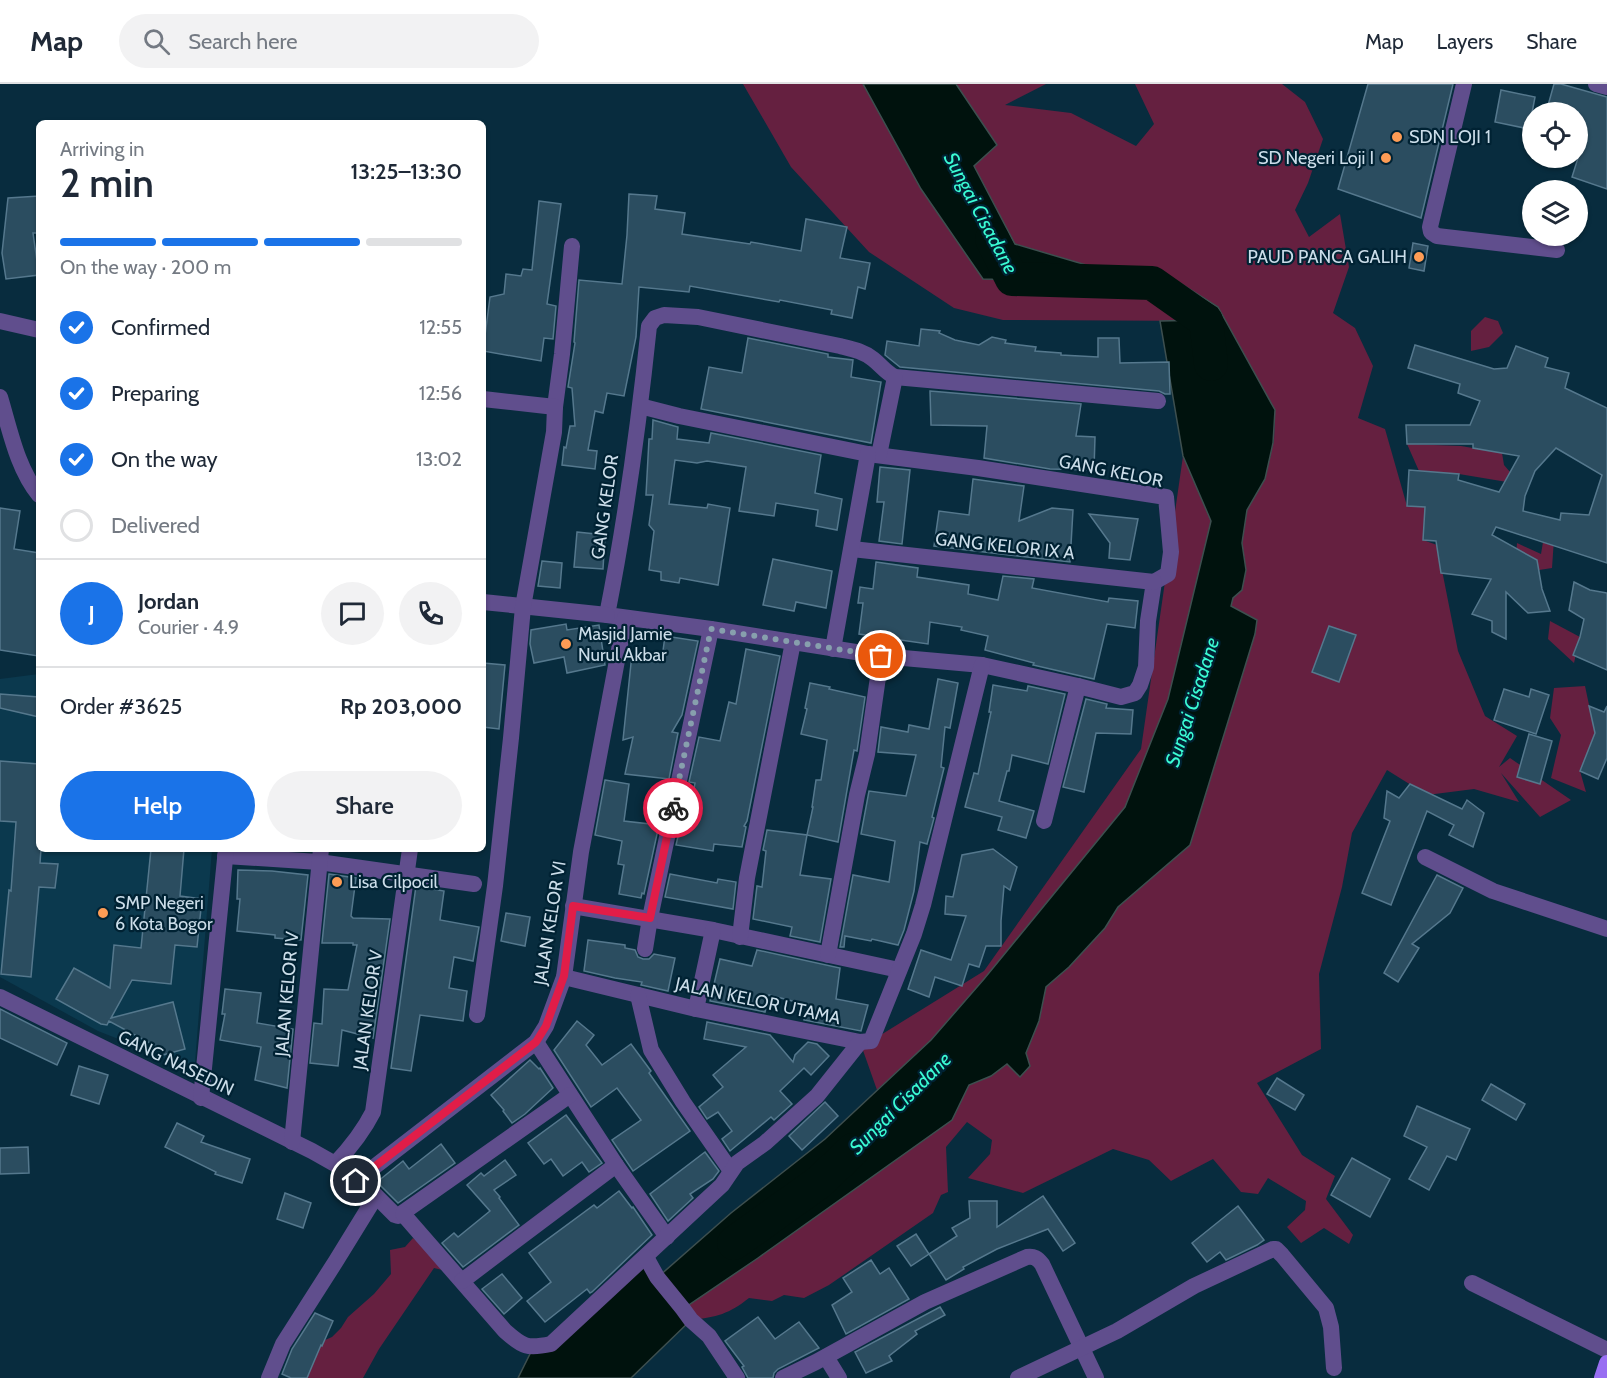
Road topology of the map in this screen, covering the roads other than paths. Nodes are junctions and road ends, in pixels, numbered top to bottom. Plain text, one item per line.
1 (1464, 84) edge
2 (1596, 84) edge
3 (1607, 87) edge
4 (572, 246) dead end
5 (1557, 250) dead end
6 (0, 321) edge
7 (36, 329) edge
8 (895, 377) junction
9 (0, 397) edge
10 (486, 399) edge
11 (1158, 401) dead end
12 (640, 406) junction
13 (555, 407) junction
14 (873, 455) junction
15 (36, 491) edge
16 (852, 549) junction
17 (1154, 582) junction
18 (486, 602) edge
19 (523, 607) junction
20 (607, 615) junction
21 (625, 618) junction
22 (711, 629) junction
23 (793, 642) junction
24 (833, 649) junction
25 (881, 656) junction
26 (982, 665) junction
27 (1078, 686) junction
28 (1044, 821) dead end
29 (410, 852) edge
30 (226, 853) edge
31 (320, 856) edge
32 (1425, 858) dead end
33 (407, 874) junction
34 (474, 884) dead end
35 (573, 906) junction
36 (650, 918) junction
37 (1607, 929) edge
38 (713, 930) junction
39 (740, 937) junction
40 (645, 949) dead end
41 (828, 955) junction
42 (899, 970) junction
43 (564, 976) junction
44 (638, 995) junction
45 (0, 997) edge
46 (696, 1009) junction
47 (477, 1015) dead end
48 (536, 1042) junction
49 (860, 1042) junction
50 (570, 1095) junction
51 (201, 1098) junction
52 (292, 1142) junction
53 (334, 1164) joint
54 (616, 1165) junction
55 (731, 1171) junction
56 (376, 1196) junction
57 (403, 1214) junction
58 (667, 1237) junction
59 (646, 1257) junction
60 (462, 1281) junction
61 (1472, 1283) dead end
62 (1081, 1347) junction
63 (1607, 1350) edge
64 (825, 1357) junction
65 (1607, 1363) edge
66 (1334, 1368) dead end
67 (269, 1378) edge
68 (736, 1378) edge
69 (783, 1378) edge
70 (839, 1378) edge
71 (1018, 1378) edge
72 (1096, 1378) edge
73 (1602, 1378) edge

1 - 5 street
2 - 3 street
4 - 13 street
6 - 7 street
8 - 11 street
8 - 12 street, GANG KELOR
8 - 14 street
9 - 15 street
10 - 13 street
12 - 14 street, GANG KELOR
12 - 20 street, GANG KELOR
13 - 19 street
14 - 16 street
14 - 17 street, GANG KELOR
16 - 17 street, GANG KELOR IX A
16 - 24 street
17 - 27 street, GANG KELOR
18 - 19 street, GANG KELOR
19 - 20 street, GANG KELOR
19 - 47 street
20 - 21 street, GANG KELOR
21 - 22 street, GANG KELOR
21 - 35 street, JALAN KELOR VI
22 - 23 street, GANG KELOR
22 - 36 street
23 - 24 street, GANG KELOR
23 - 39 street
24 - 25 street, GANG KELOR
25 - 26 street, GANG KELOR
25 - 41 street
26 - 27 street, GANG KELOR
26 - 42 street, JALAN KELOR UTAMA
27 - 28 street
29 - 33 street, JALAN KELOR V
30 - 31 street
30 - 51 street
31 - 33 street
31 - 52 street, JALAN KELOR IV
32 - 37 street
33 - 34 street
33 - 53 street, JALAN KELOR V
35 - 36 street
35 - 43 street, JALAN KELOR VI
36 - 38 street
36 - 40 street
38 - 39 street
38 - 46 street
39 - 41 street
41 - 42 street
42 - 49 street, JALAN KELOR UTAMA
43 - 44 street, JALAN KELOR UTAMA
43 - 48 street, JALAN KELOR VI
44 - 46 street, JALAN KELOR UTAMA
44 - 55 street
45 - 51 street, GANG NASEDIN
46 - 49 street, JALAN KELOR UTAMA
48 - 50 street
48 - 56 street, JALAN KELOR VI
49 - 55 street
50 - 54 street
50 - 57 street
51 - 52 street, GANG NASEDIN
52 - 53 street, GANG NASEDIN
54 - 58 street
54 - 60 street
55 - 58 street
56 - 57 street
56 - 67 street
57 - 60 street
58 - 59 street
59 - 60 street
59 - 68 street
61 - 63 street
62 - 64 street
62 - 66 street
62 - 71 street
62 - 72 street
64 - 69 street
64 - 70 street
65 - 73 main road

